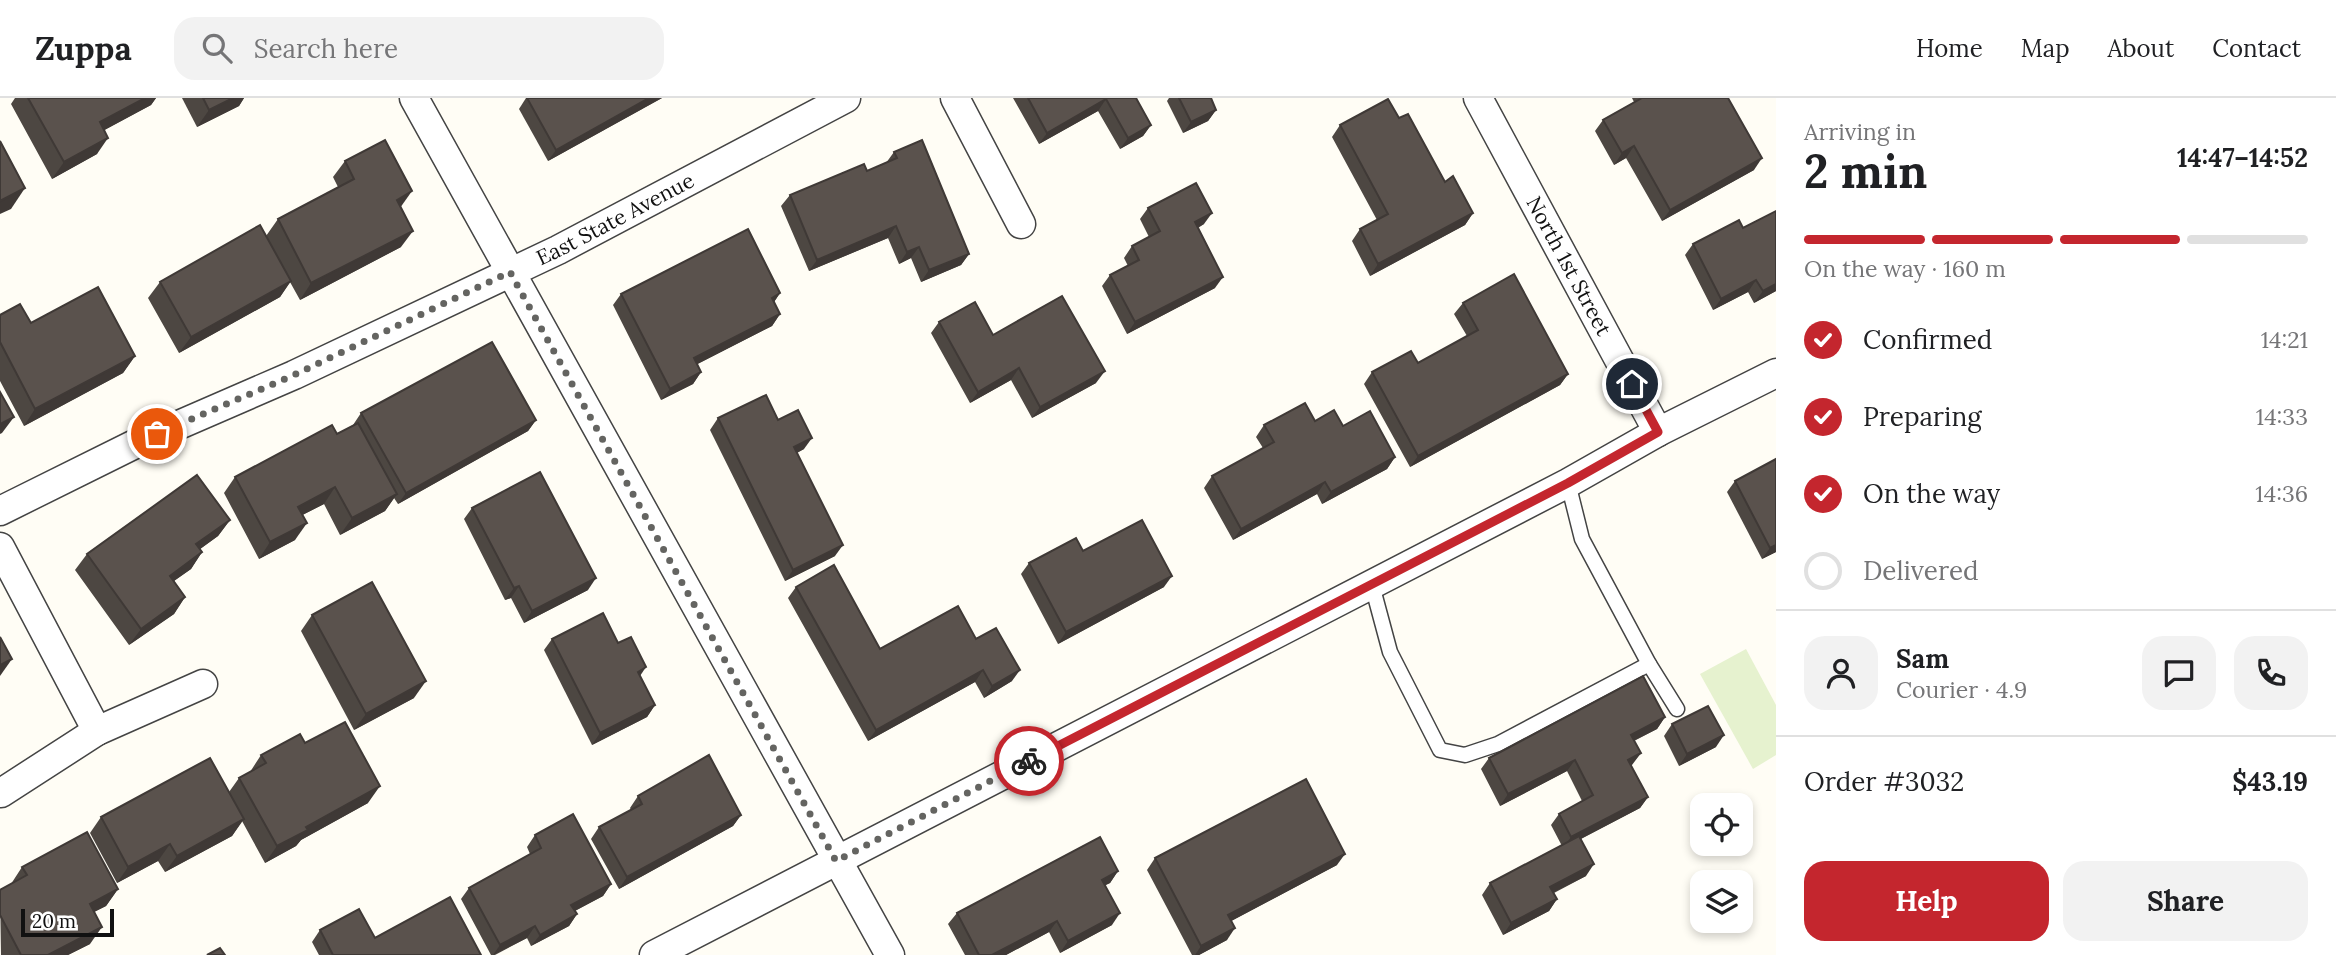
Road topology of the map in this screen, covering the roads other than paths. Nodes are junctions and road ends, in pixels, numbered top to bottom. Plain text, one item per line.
1 (414, 98) edge
2 (846, 98) edge
3 (954, 98) edge
4 (1478, 98) edge
5 (1021, 224) dead end
6 (510, 272) junction
7 (1776, 373) edge
8 (1658, 432) junction
9 (1568, 483) junction
10 (0, 511) edge
11 (0, 547) edge
12 (1372, 584) junction
13 (1649, 664) junction
14 (203, 684) dead end
15 (1677, 709) dead end
16 (97, 731) junction
17 (1, 793) edge
18 (836, 861) junction
19 (654, 955) edge
20 (890, 955) edge

1 - 6 street
2 - 6 street, East State Avenue
3 - 5 street
4 - 8 street, North 1st Street
6 - 10 street, East State Avenue
6 - 18 street
7 - 8 street
8 - 9 street
9 - 12 street
9 - 13 lane
11 - 16 street
12 - 13 lane
12 - 18 street
13 - 15 lane
14 - 16 street
16 - 17 street
18 - 19 street
18 - 20 street

